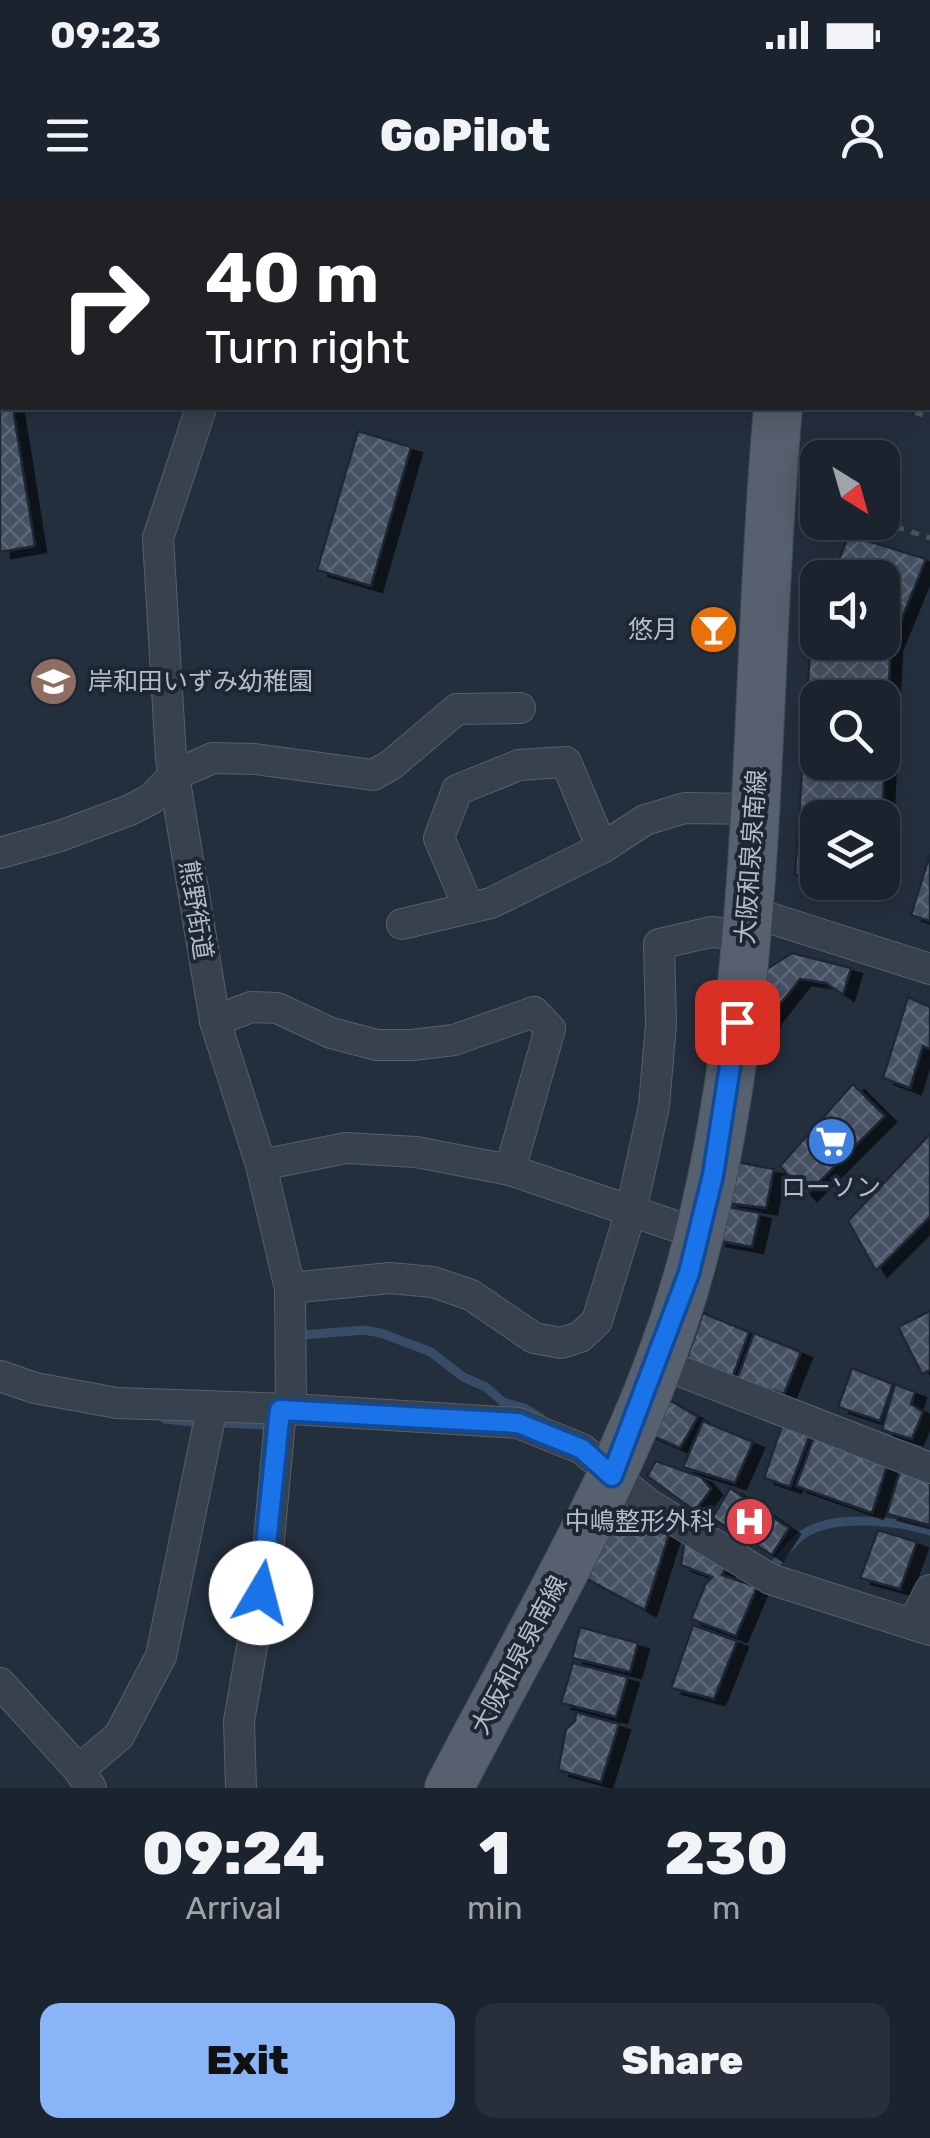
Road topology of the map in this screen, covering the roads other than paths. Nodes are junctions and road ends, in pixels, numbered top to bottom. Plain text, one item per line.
1 (200, 410) edge
2 (778, 410) edge
3 (520, 708) dead end
4 (174, 775) junction
5 (757, 808) junction
6 (602, 848) junction
7 (0, 853) edge
8 (468, 908) junction
9 (747, 923) junction
10 (402, 924) dead end
11 (930, 970) edge
12 (215, 1022) junction
13 (261, 1165) junction
14 (510, 1170) junction
15 (632, 1212) junction
16 (698, 1234) junction
17 (290, 1288) junction
18 (658, 1362) junction
19 (0, 1376) edge
20 (212, 1408) junction
21 (286, 1409) junction
22 (930, 1468) edge
23 (612, 1476) junction
24 (930, 1590) edge
25 (921, 1627) edge
26 (0, 1682) edge
27 (85, 1779) edge
28 (241, 1788) edge
29 (448, 1788) edge

1 - 4 street, 熊野街道
2 - 5 main road, 大阪和泉泉南線
3 - 4 street
4 - 7 street
4 - 12 street, 熊野街道
5 - 6 street
5 - 9 main road, 大阪和泉泉南線
6 - 8 street
6 - 8 street
8 - 10 street
9 - 11 street
9 - 15 street
9 - 16 main road, 大阪和泉泉南線
12 - 13 street, 熊野街道
12 - 14 street
13 - 14 street
13 - 17 street, 熊野街道
14 - 15 street
15 - 16 street
15 - 17 street
16 - 18 main road, 大阪和泉泉南線
17 - 21 street, 熊野街道
18 - 22 street
18 - 23 main road, 大阪和泉泉南線
19 - 20 street
20 - 21 street
20 - 27 street
21 - 23 street
21 - 28 street, 熊野街道
23 - 25 street
23 - 29 main road, 大阪和泉泉南線
24 - 25 street
26 - 27 street

